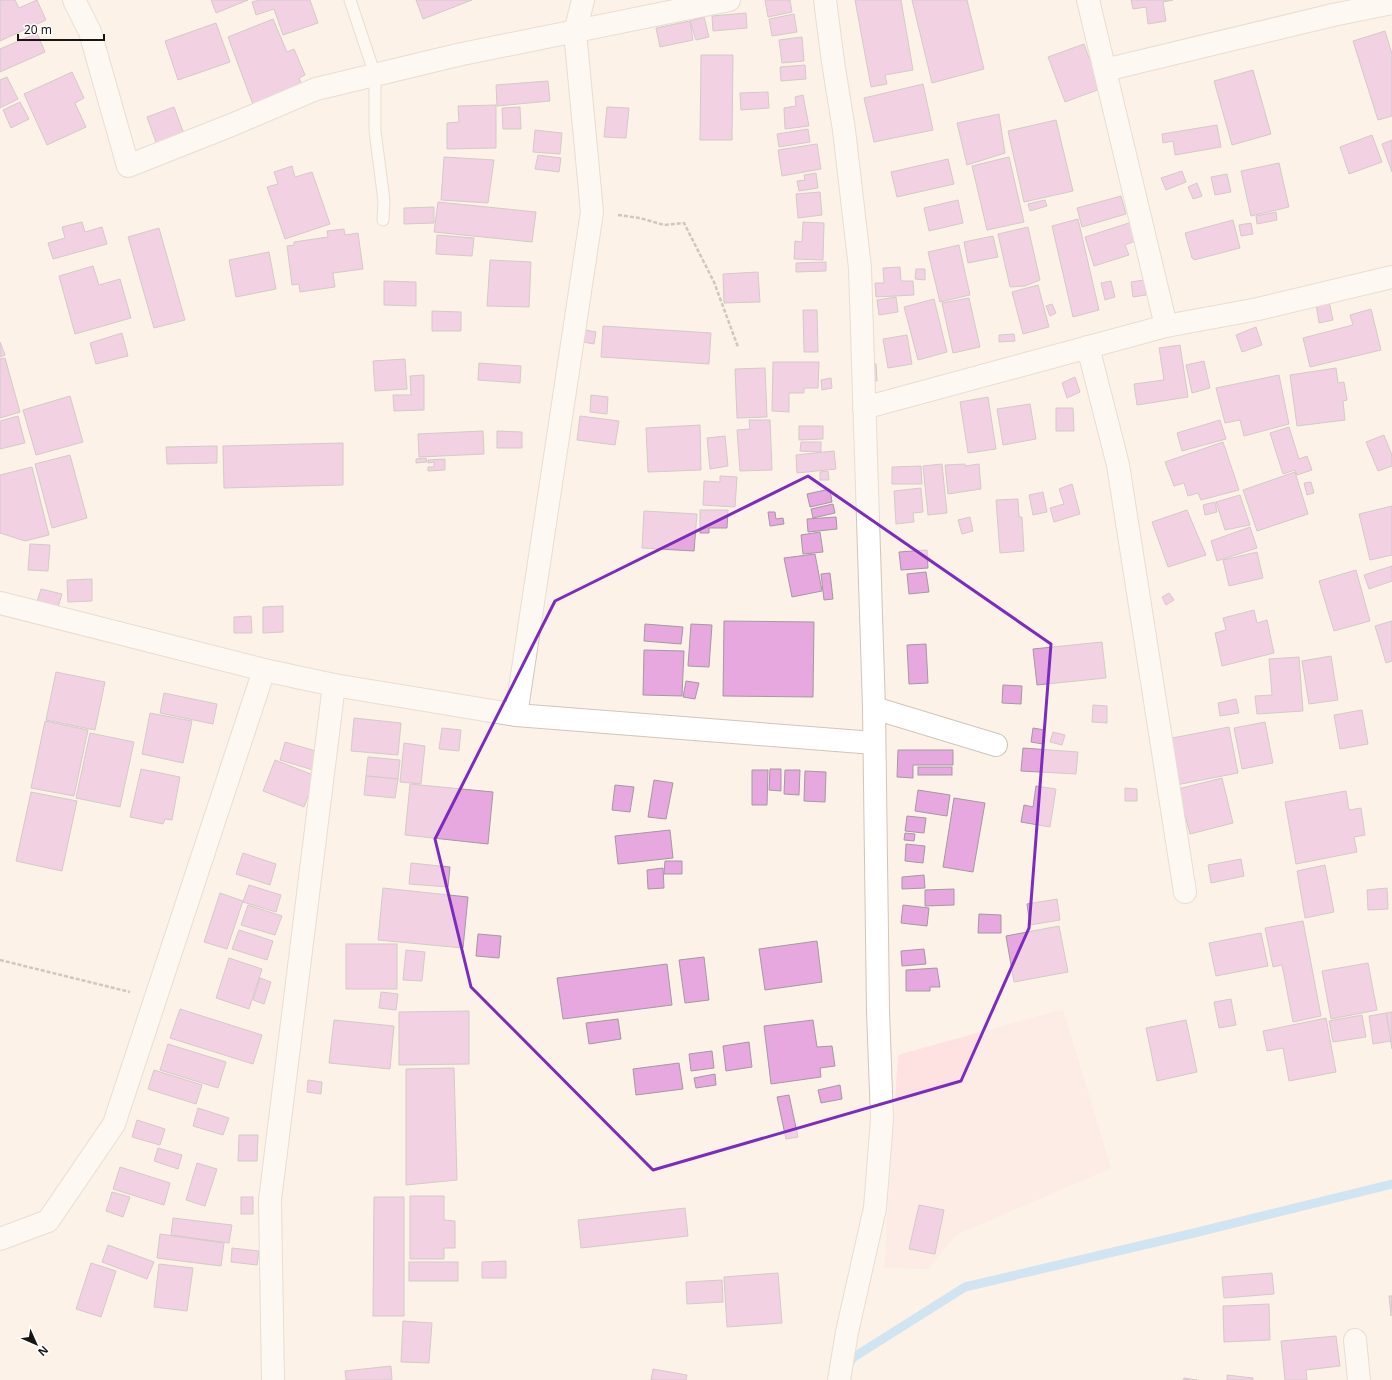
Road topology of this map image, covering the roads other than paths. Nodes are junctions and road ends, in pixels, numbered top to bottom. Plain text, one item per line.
1 (74, 0) edge
2 (350, 0) edge
3 (583, 0) edge
4 (729, 0) edge
5 (825, 0) edge
6 (1088, 0) edge
7 (1392, 3) edge
8 (575, 32) junction
9 (1105, 70) junction
10 (375, 75) junction
11 (383, 220) dead end
12 (1392, 277) edge
13 (1166, 326) junction
14 (1088, 347) junction
15 (864, 408) junction
16 (0, 604) edge
17 (264, 670) junction
18 (334, 685) junction
19 (874, 708) junction
20 (516, 715) junction
21 (874, 743) junction
22 (996, 745) dead end
23 (1185, 892) dead end
24 (0, 1240) edge
25 (1355, 1340) dead end
26 (273, 1380) edge
27 (839, 1380) edge
28 (1359, 1380) edge

1 - 10 street
2 - 10 lane
3 - 8 street
4 - 8 street
5 - 15 street
6 - 9 street
7 - 9 street
8 - 10 street
8 - 20 street
9 - 13 street
10 - 11 lane
12 - 13 street
13 - 14 street
14 - 15 street
14 - 23 street
15 - 19 street
16 - 17 street
17 - 18 street
17 - 24 street
18 - 20 street
18 - 26 street
19 - 21 street
19 - 22 street
20 - 21 street
21 - 27 street
25 - 28 street

